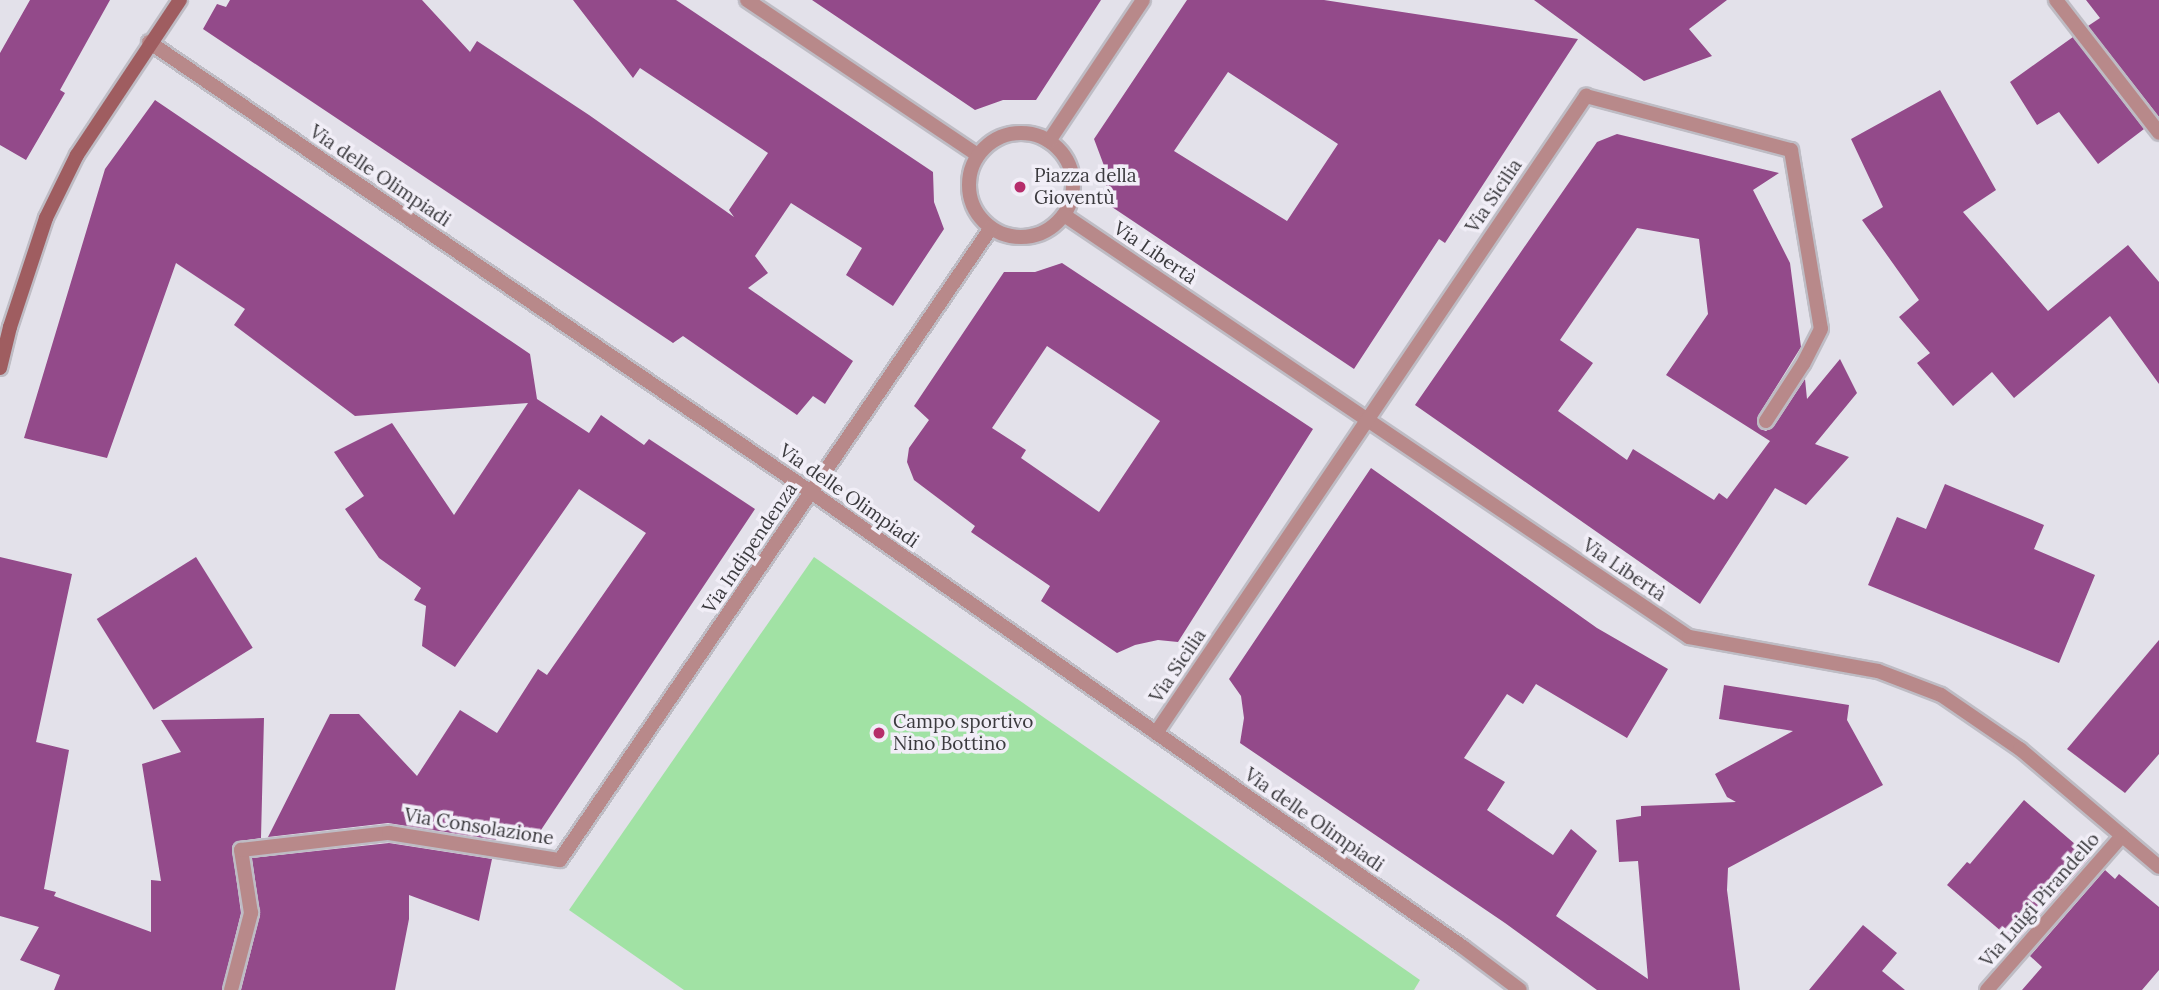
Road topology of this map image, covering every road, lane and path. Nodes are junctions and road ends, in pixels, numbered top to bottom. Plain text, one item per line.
1 (180, 0) edge
2 (747, 0) edge
3 (1143, 0) edge
4 (2056, 0) edge
5 (149, 42) junction
6 (2159, 133) edge
7 (1049, 141) junction
8 (978, 155) junction
9 (1064, 215) junction
10 (991, 228) junction
11 (0, 368) edge
12 (1366, 420) junction
13 (1766, 421) dead end
14 (811, 492) junction
15 (1156, 733) junction
16 (2122, 836) junction
17 (561, 860) joint
18 (2159, 867) edge
19 (231, 990) edge
20 (1520, 990) edge
21 (1987, 990) edge

1 - 5 street
2 - 8 street
3 - 7 street
4 - 6 street
5 - 11 street
5 - 14 street, Via delle Olimpiadi
7 - 8 street
7 - 9 street
8 - 10 street
9 - 10 street
9 - 12 street, Via Libertà
10 - 14 street, Via Indipendenza
12 - 13 street, Via Sicilia
12 - 15 street, Via Sicilia
12 - 16 street, Via Libertà
14 - 15 street, Via delle Olimpiadi
14 - 17 street, Via Indipendenza
15 - 20 street, Via delle Olimpiadi
16 - 18 street, Via Libertà
16 - 21 street, Via Luigi Pirandello
17 - 19 street, Via Consolazione

